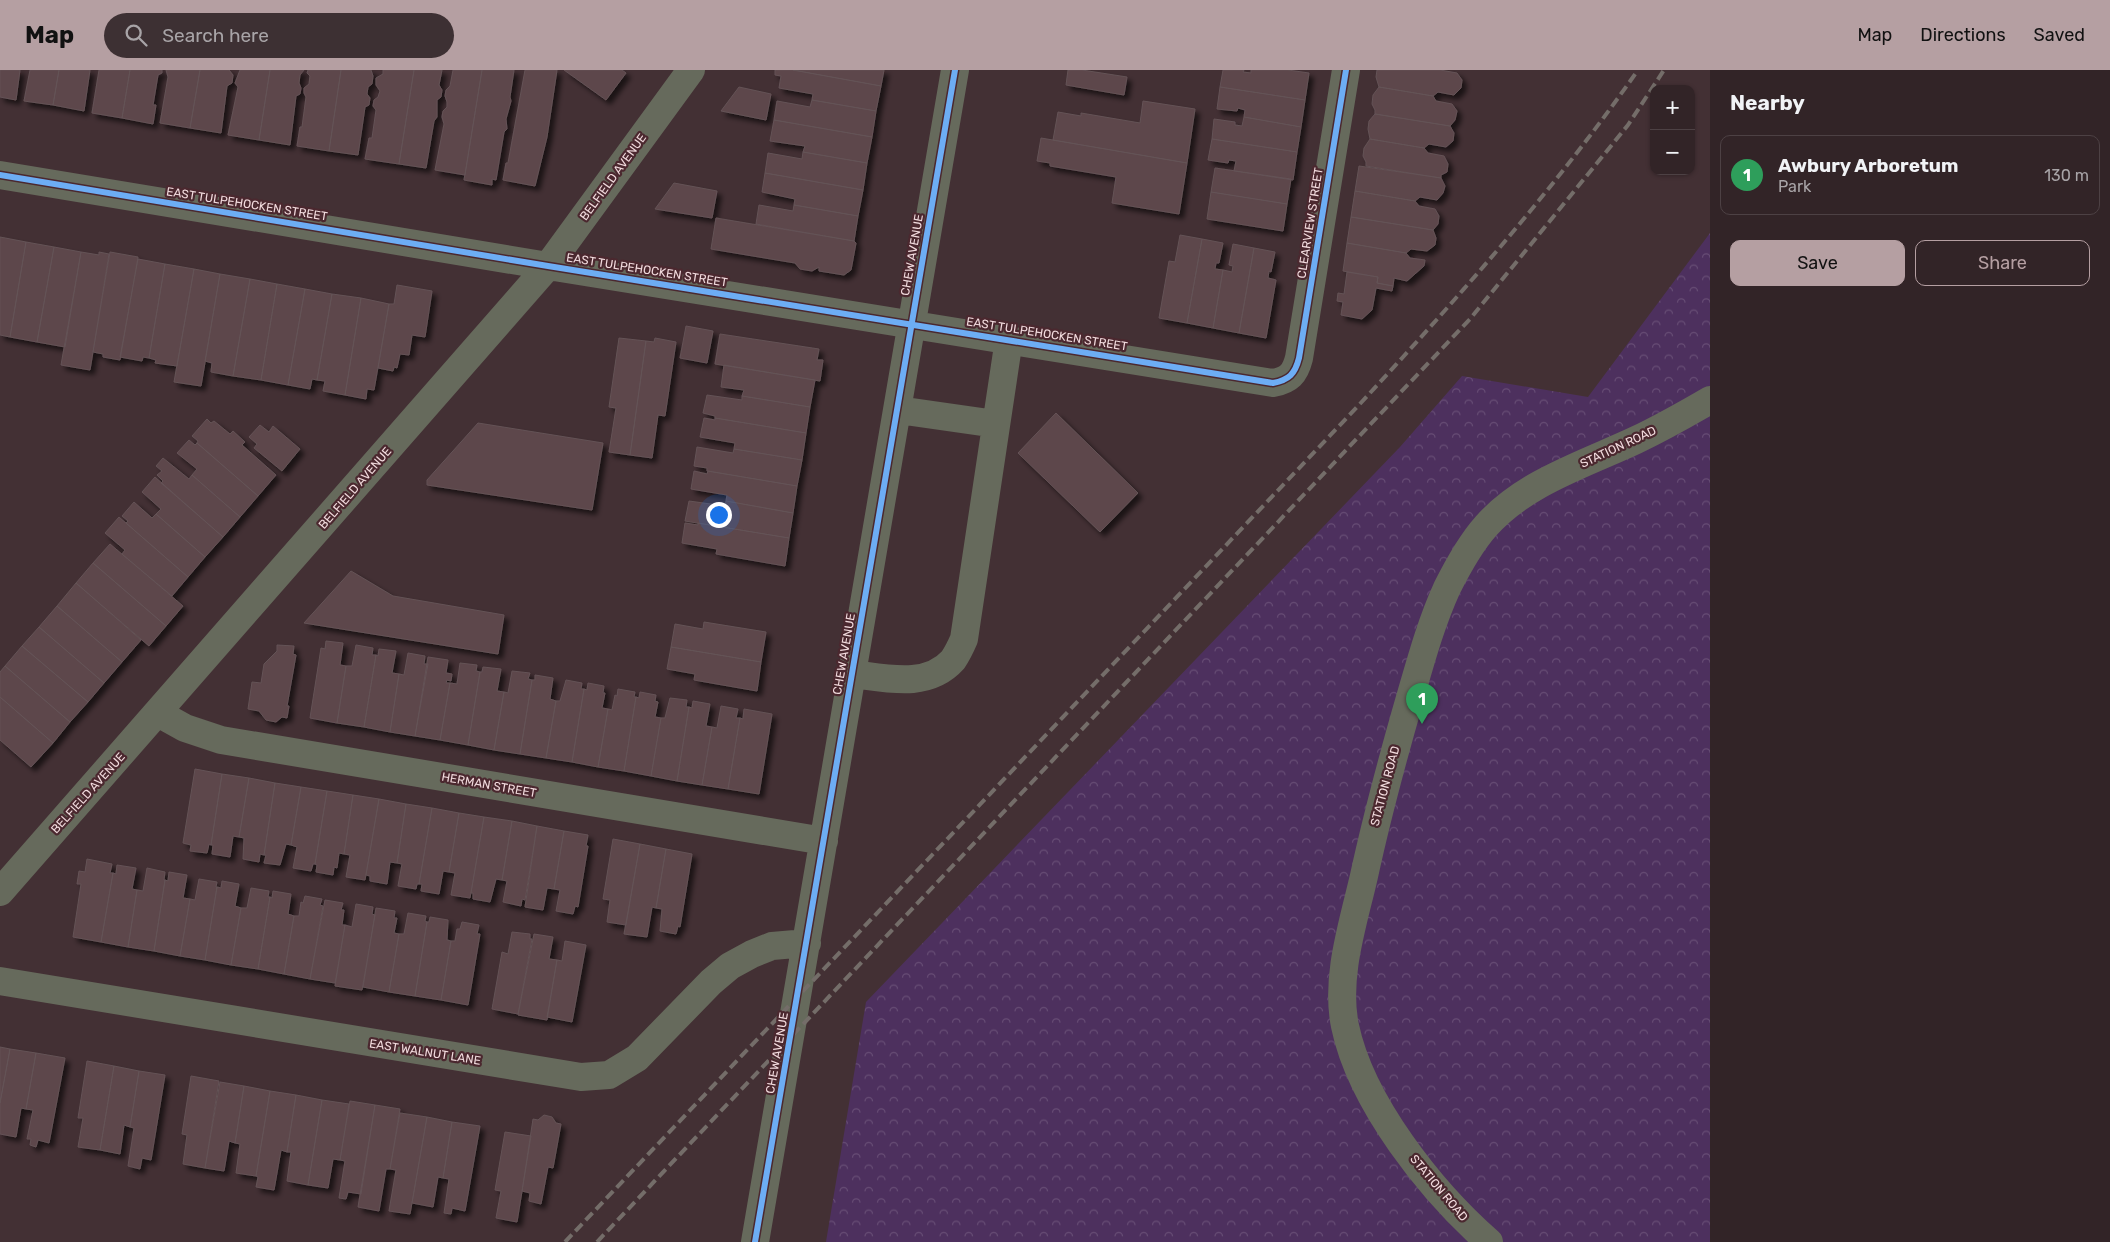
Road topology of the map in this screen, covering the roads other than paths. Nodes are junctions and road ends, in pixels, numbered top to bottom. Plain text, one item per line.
1 (691, 70) edge
2 (955, 70) edge
3 (1346, 70) edge
4 (0, 175) edge
5 (548, 266) junction
6 (912, 325) junction
7 (1009, 339) junction
8 (1290, 378) joint
9 (1710, 400) edge
10 (898, 410) junction
11 (996, 424) junction
12 (852, 674) junction
13 (158, 713) junction
14 (824, 841) junction
15 (0, 892) edge
16 (807, 943) junction
17 (0, 981) edge
18 (756, 1242) edge
19 (1489, 1242) edge

1 - 5 street, BELFIELD AVENUE
2 - 6 street, CHEW AVENUE
3 - 8 street, CLEARVIEW STREET
4 - 5 street, EAST TULPEHOCKEN STREET
5 - 6 street, EAST TULPEHOCKEN STREET
5 - 13 street, BELFIELD AVENUE
6 - 7 street, EAST TULPEHOCKEN STREET
6 - 10 street, CHEW AVENUE
7 - 8 street, EAST TULPEHOCKEN STREET
7 - 11 street
9 - 19 street, STATION ROAD
10 - 11 street
10 - 12 street, CHEW AVENUE
11 - 12 street
12 - 14 street, CHEW AVENUE
13 - 14 street, HERMAN STREET
13 - 15 street, BELFIELD AVENUE
14 - 16 street, CHEW AVENUE
16 - 17 street, EAST WALNUT LANE
16 - 18 street, CHEW AVENUE

